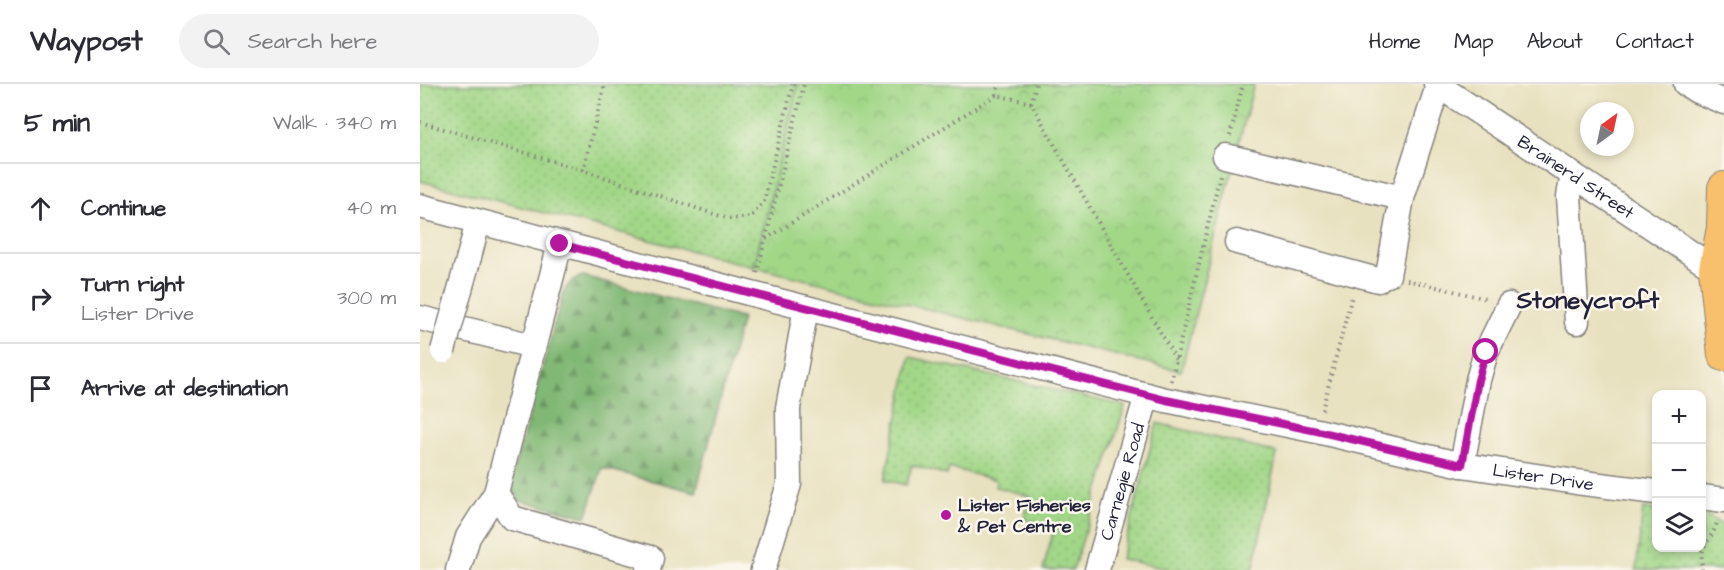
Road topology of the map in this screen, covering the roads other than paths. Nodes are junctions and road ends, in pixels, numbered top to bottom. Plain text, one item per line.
1 (1686, 84) edge
2 (1437, 85) edge
3 (1724, 102) edge
4 (1225, 156) road end
5 (1573, 175) junction
6 (1724, 188) edge
7 (1402, 198) junction
8 (420, 206) edge
9 (478, 222) junction
10 (1238, 242) dead end
11 (560, 244) junction
12 (1719, 270) edge
13 (1509, 305) road end
14 (806, 308) junction
15 (420, 318) edge
16 (1577, 322) dead end
17 (533, 346) junction
18 (443, 351) dead end
19 (1724, 355) edge
20 (1157, 398) junction
21 (1462, 465) junction
22 (1652, 492) edge
23 (496, 493) junction
24 (458, 570) edge
25 (648, 570) edge
26 (763, 570) edge
27 (1097, 570) edge

1 - 3 street
2 - 5 street, Brainerd Street
2 - 7 street, Brainerd Street
4 - 7 street
5 - 12 street, Brainerd Street
5 - 16 street
6 - 12 main road
7 - 10 street, Brainerd Street
8 - 9 street, Lister Drive
9 - 11 street, Lister Drive
9 - 18 street, bridge
11 - 14 street, Lister Drive
11 - 17 street
12 - 19 main road
13 - 21 street
14 - 20 street, Lister Drive
14 - 26 street
15 - 17 street
17 - 23 street
20 - 21 street, Lister Drive
20 - 27 street, Carnegie Road
21 - 22 street, Lister Drive
23 - 24 street
23 - 25 street

